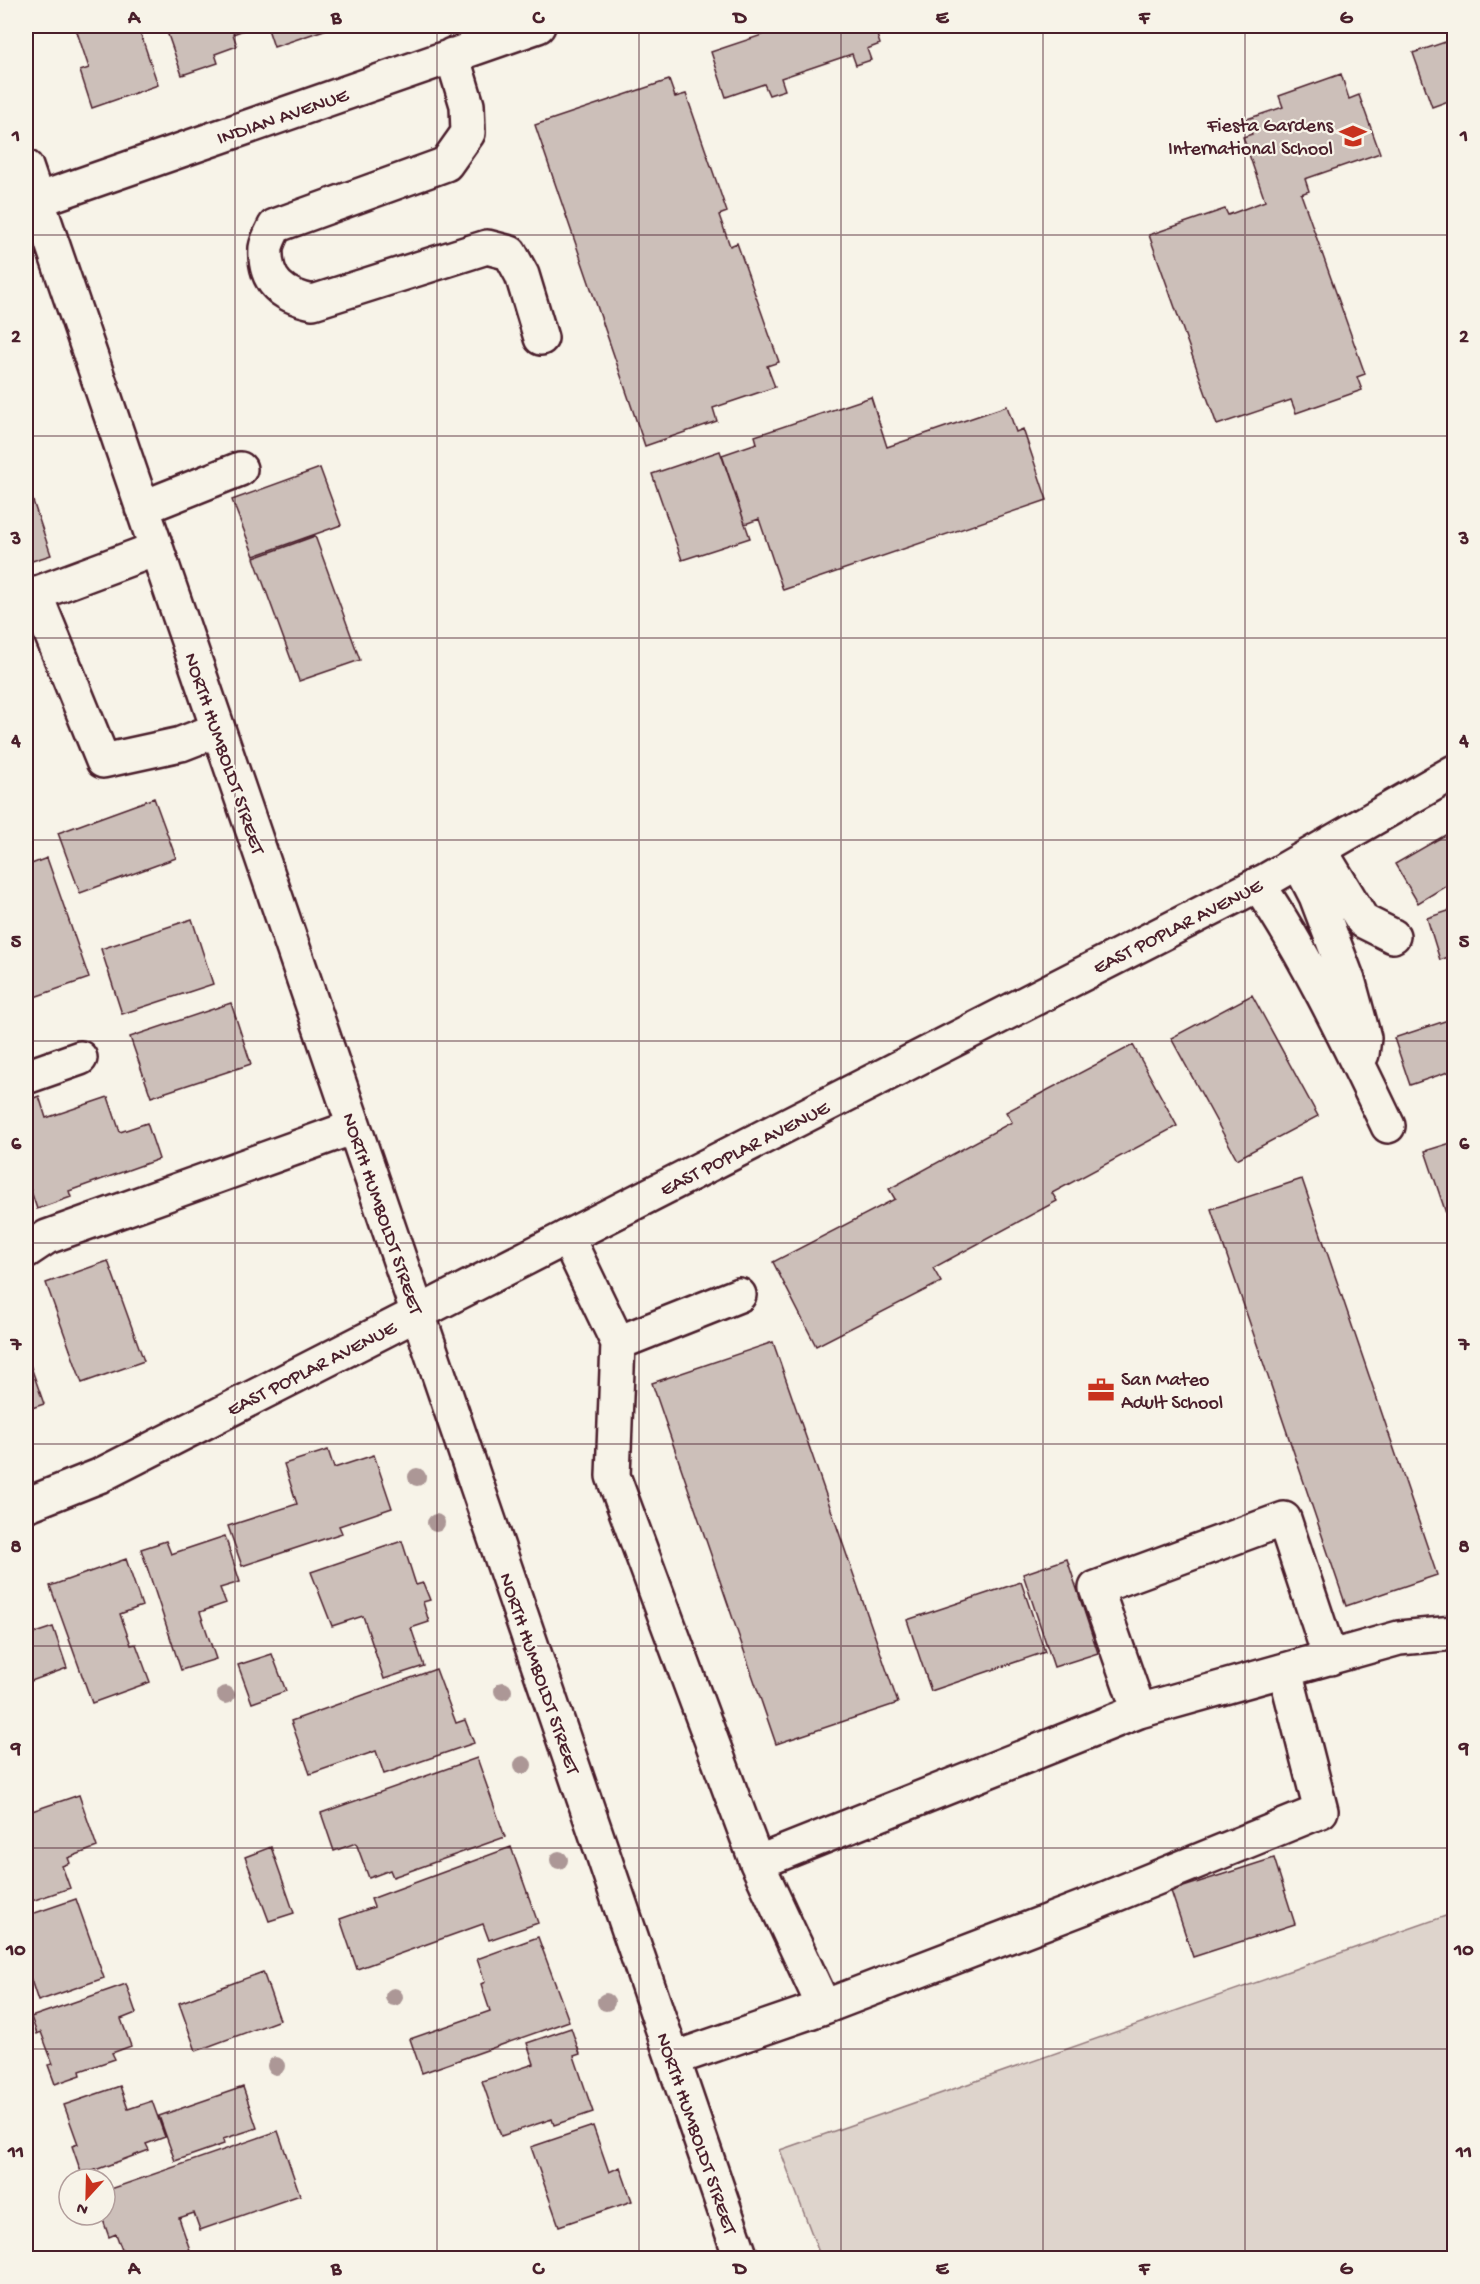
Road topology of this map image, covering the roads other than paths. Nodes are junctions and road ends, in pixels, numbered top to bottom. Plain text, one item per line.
1 (538, 26) edge
2 (452, 56) junction
3 (26, 167) edge
4 (31, 202) edge
5 (541, 338) dead end
6 (240, 469) dead end
7 (142, 508) junction
8 (156, 549) junction
9 (217, 730) junction
10 (1455, 772) edge
11 (1310, 856) junction
12 (1258, 884) junction
13 (1355, 909) junction
14 (1393, 936) dead end
15 (1344, 971) junction
16 (80, 1058) dead end
17 (1360, 1068) junction
18 (26, 1077) edge
19 (1388, 1125) dead end
20 (354, 1127) junction
21 (567, 1237) junction
22 (26, 1251) edge
23 (739, 1295) dead end
24 (418, 1313) junction
25 (618, 1343) junction
26 (26, 1506) edge
27 (1455, 1633) edge
28 (1330, 1658) junction
29 (1285, 1670) junction
30 (1138, 1711) junction
31 (757, 1863) junction
32 (824, 2007) junction
33 (673, 2059) junction
34 (741, 2259) edge

1 - 2 street, INDIAN AVENUE
2 - 4 street, INDIAN AVENUE
2 - 5 street
3 - 4 street, NORTH HUMBOLDT STREET
4 - 7 street, NORTH HUMBOLDT STREET
6 - 7 street
7 - 8 street, NORTH HUMBOLDT STREET
8 - 9 street, NORTH HUMBOLDT STREET
8 - 9 street
9 - 20 street, NORTH HUMBOLDT STREET
10 - 11 street, EAST POPLAR AVENUE
11 - 12 street, EAST POPLAR AVENUE
11 - 13 street
11 - 15 street
12 - 17 street
12 - 21 street, EAST POPLAR AVENUE
13 - 14 street
13 - 15 street
15 - 17 street
16 - 18 street
17 - 19 street
20 - 22 street
20 - 24 street, NORTH HUMBOLDT STREET
21 - 24 street, EAST POPLAR AVENUE
21 - 25 street
23 - 25 street
24 - 26 street, EAST POPLAR AVENUE
24 - 33 street, NORTH HUMBOLDT STREET
25 - 31 street
27 - 28 street
28 - 29 street
28 - 30 street
29 - 30 street
29 - 32 street
30 - 31 street
31 - 32 street
32 - 33 street
33 - 34 street, NORTH HUMBOLDT STREET

